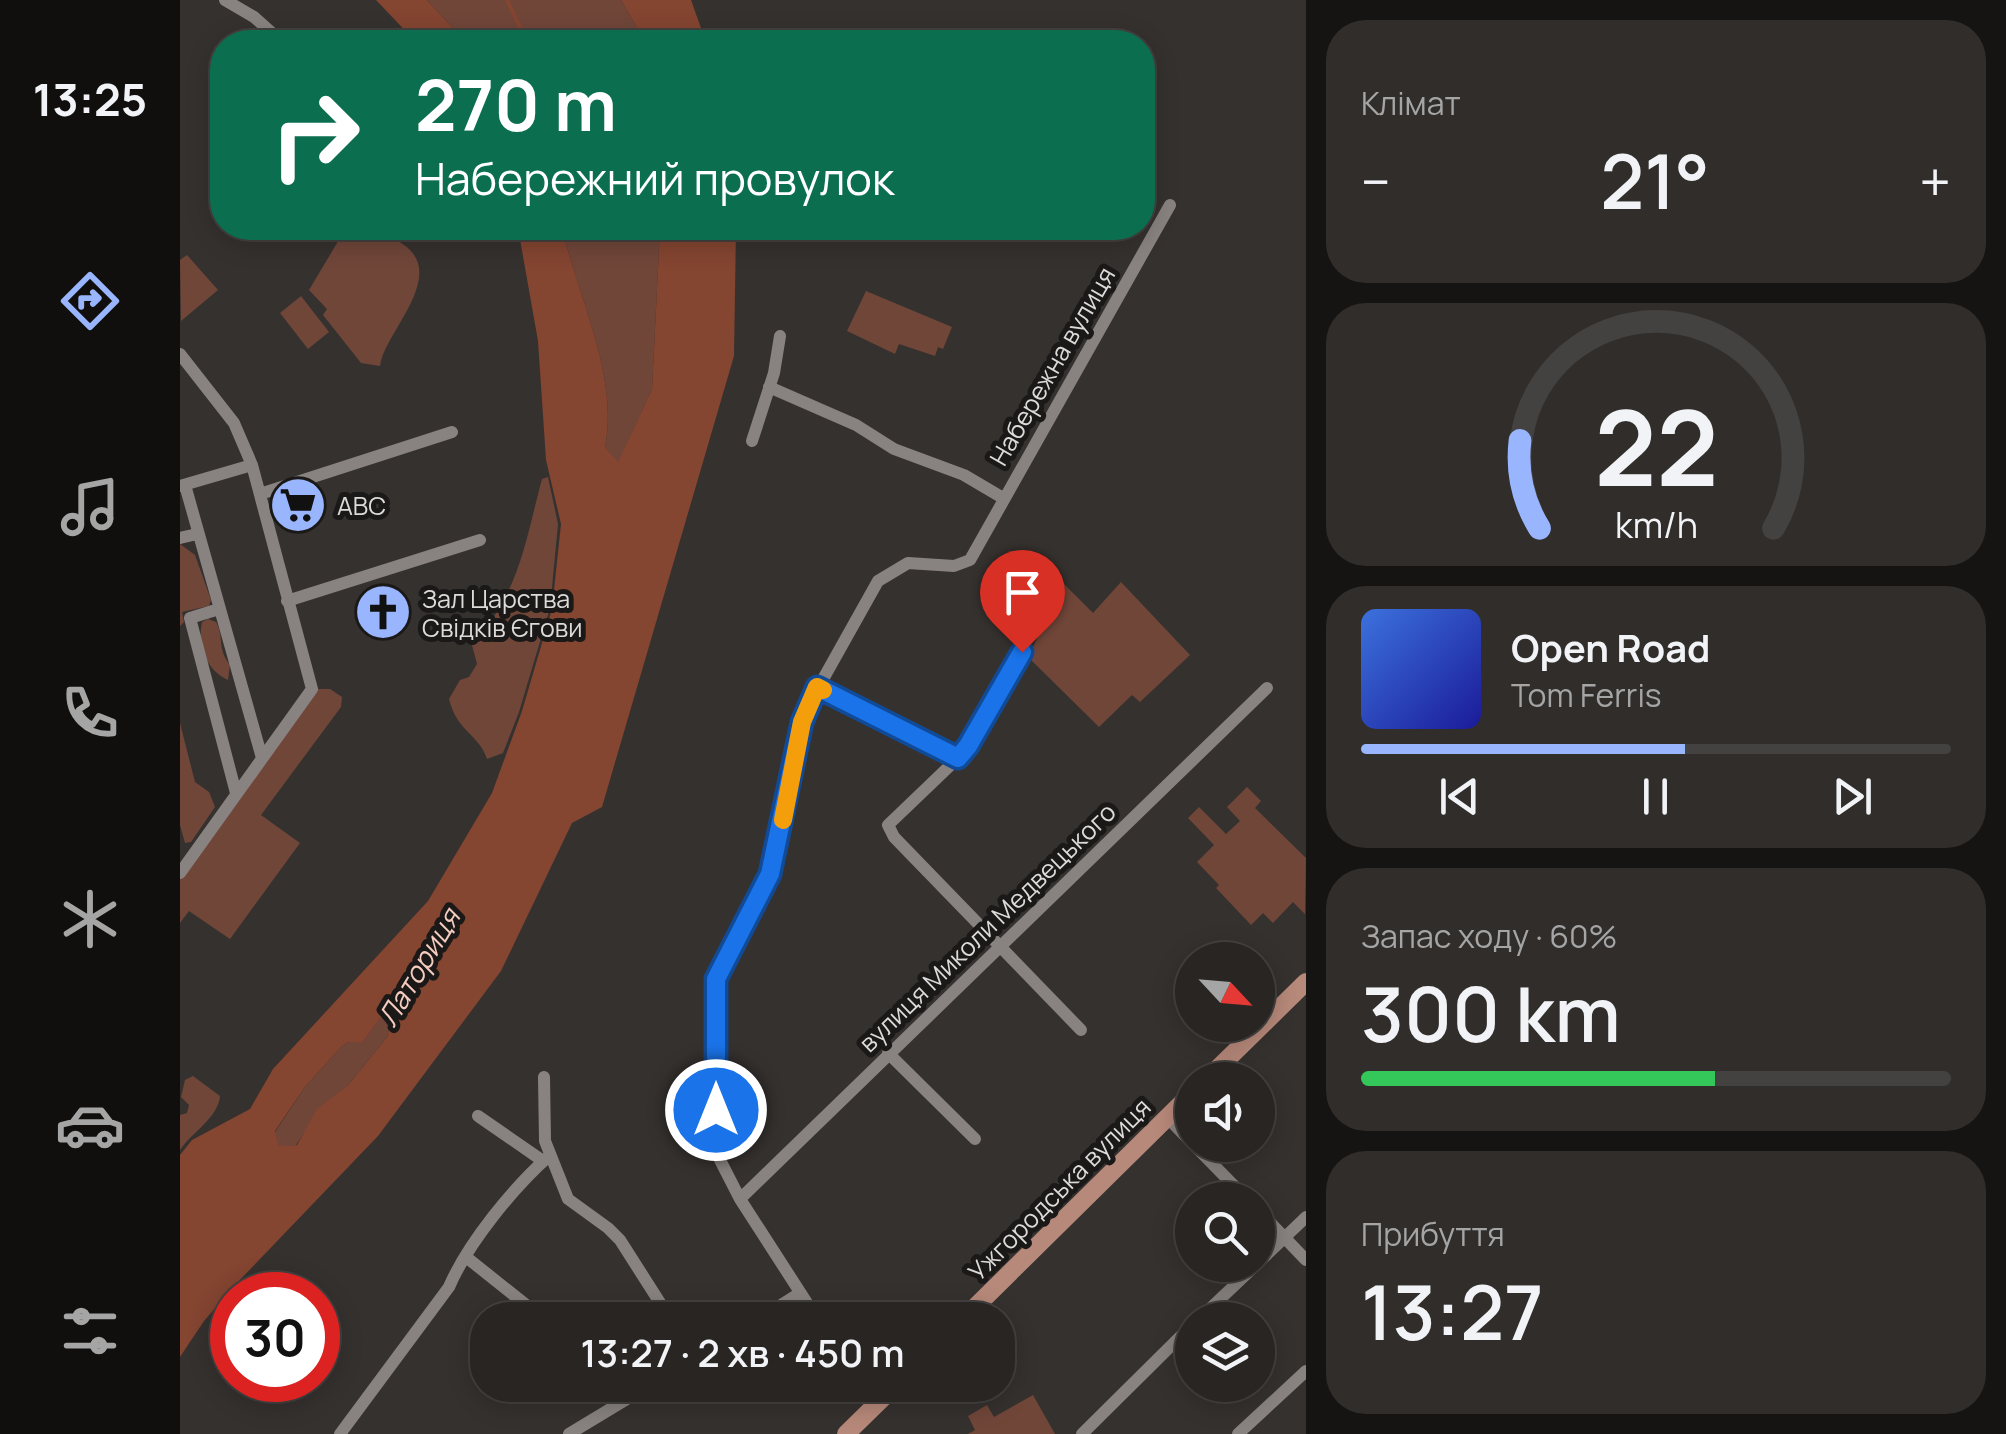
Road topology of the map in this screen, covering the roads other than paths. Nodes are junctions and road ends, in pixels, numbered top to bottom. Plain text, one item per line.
1 (225, 0) edge
2 (269, 30) edge
3 (1170, 205) dead end
4 (1155, 231) edge
5 (1150, 240) edge
6 (780, 336) dead end
7 (180, 354) edge
8 (770, 387) junction
9 (452, 432) dead end
10 (752, 440) dead end
11 (252, 465) junction
12 (182, 485) edge
13 (260, 494) junction
14 (1003, 498) junction
15 (197, 534) junction
16 (180, 538) edge
17 (480, 540) dead end
18 (287, 601) junction
19 (219, 610) junction
20 (1022, 652) dead end
21 (817, 687) junction
22 (1267, 688) dead end
23 (262, 758) junction
24 (958, 758) junction
25 (236, 794) junction
26 (180, 873) edge
27 (999, 948) junction
28 (1306, 982) edge
29 (1081, 1030) dead end
30 (888, 1054) junction
31 (1224, 1062) edge
32 (544, 1077) dead end
33 (1175, 1109) edge
34 (478, 1116) dead end
35 (1167, 1117) junction
36 (1175, 1125) edge
37 (974, 1139) dead end
38 (546, 1158) junction
39 (1211, 1162) edge
40 (1230, 1182) edge
41 (740, 1199) junction
42 (1306, 1216) edge
43 (1275, 1228) edge
44 (1284, 1238) junction
45 (1275, 1247) edge
46 (466, 1257) junction
47 (1306, 1260) edge
48 (1238, 1282) edge
49 (800, 1294) junction
50 (522, 1302) edge
51 (660, 1302) edge
52 (787, 1302) edge
53 (806, 1302) edge
54 (980, 1302) edge
55 (1217, 1302) edge
56 (1175, 1342) edge
57 (1306, 1370) edge
58 (622, 1402) edge
59 (874, 1402) edge
60 (879, 1402) edge
61 (876, 1405) junction
62 (340, 1434) edge
63 (569, 1434) edge
64 (846, 1434) edge
65 (1082, 1434) edge
66 (1238, 1434) edge

1 - 2 street
3 - 4 street, Набережна вулиця
5 - 14 street, Набережна вулиця
6 - 8 street
7 - 11 street
8 - 10 street
8 - 14 street, Набережна вулиця
9 - 13 street
11 - 12 street
11 - 13 street
12 - 15 street
13 - 18 street
14 - 21 street, Набережна вулиця
15 - 16 street
15 - 19 street
17 - 18 street
18 - 23 street
19 - 23 street
19 - 25 street
20 - 24 street
21 - 24 street
21 - 41 street, Набережна вулиця
22 - 27 street, вулиця Миколи Медвецького
23 - 25 street
24 - 27 street
25 - 26 street
27 - 29 street
27 - 30 street, вулиця Миколи Медвецького
28 - 31 main road
30 - 37 street
30 - 41 street, вулиця Миколи Медвецького
32 - 38 street
33 - 35 main road, Ужгородська вулиця
34 - 38 street
35 - 36 street
35 - 54 main road, Ужгородська вулиця
38 - 46 street
38 - 51 street
39 - 40 street
41 - 49 street, Набережна вулиця
42 - 44 street
43 - 44 street
44 - 45 street
44 - 47 street
46 - 50 street
46 - 62 street
48 - 55 street
49 - 52 street
49 - 53 street, Набережна вулиця
56 - 65 street
57 - 66 street
58 - 63 street
59 - 61 street
60 - 61 main road
61 - 64 main road

